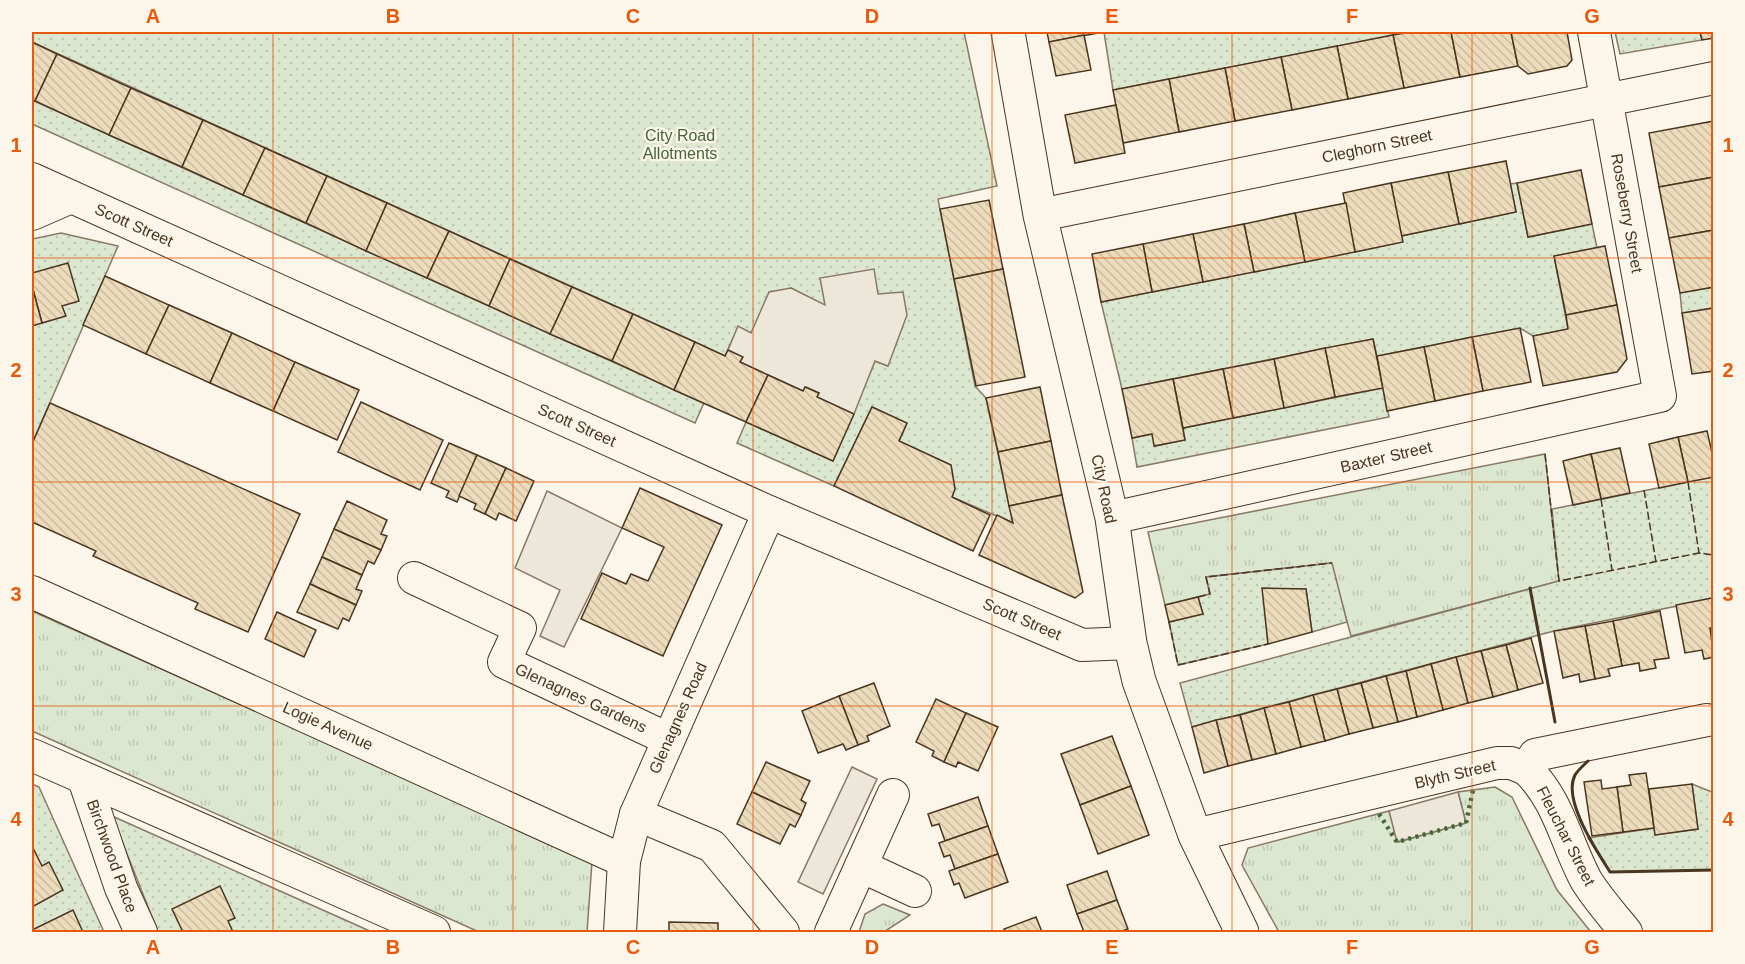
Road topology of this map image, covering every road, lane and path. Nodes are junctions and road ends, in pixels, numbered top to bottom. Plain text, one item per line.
1 (1008, 32) edge
2 (1594, 32) edge
3 (1713, 78) edge
4 (1607, 98) junction
5 (32, 179) edge
6 (71, 197) junction
7 (32, 214) edge
8 (1041, 215) junction
9 (1660, 396) joint
10 (769, 512) junction
11 (1112, 518) junction
12 (414, 579) dead end
13 (32, 592) edge
14 (1130, 643) junction
15 (1707, 720) dead end
16 (668, 739) junction
17 (32, 755) edge
18 (1526, 769) junction
19 (84, 779) junction
20 (893, 795) dead end
21 (636, 814) junction
22 (1195, 835) junction
23 (624, 861) junction
24 (861, 866) junction
25 (915, 891) dead end
26 (141, 933) edge
27 (434, 933) edge
28 (620, 933) edge
29 (783, 933) edge
30 (831, 933) edge
31 (1242, 933) edge
32 (1626, 933) edge

1 - 8 street, City Road
2 - 4 street, Roseberry Street
3 - 4 street, Cleghorn Street
4 - 8 street, Cleghorn Street
4 - 9 street, Roseberry Street
5 - 6 street, Scott Street
6 - 7 street
6 - 10 street, Scott Street
8 - 11 street, City Road
9 - 11 street, Baxter Street
10 - 14 street, Scott Street
10 - 16 street, Glenagnes Road
11 - 14 street, City Road
12 - 16 street, Glenagnes Gardens
13 - 23 street, Logie Avenue
14 - 22 street, City Road
15 - 18 street
16 - 21 street, Glenagnes Road
17 - 19 street
18 - 22 street, Blyth Street
18 - 32 street, Fleuchar Street
19 - 26 street, Birchwood Place
19 - 27 street
20 - 24 street
21 - 23 street, Glenagnes Road
21 - 29 street
22 - 31 street, City Road
23 - 28 street, Glenagnes Road
24 - 25 street
24 - 30 street

